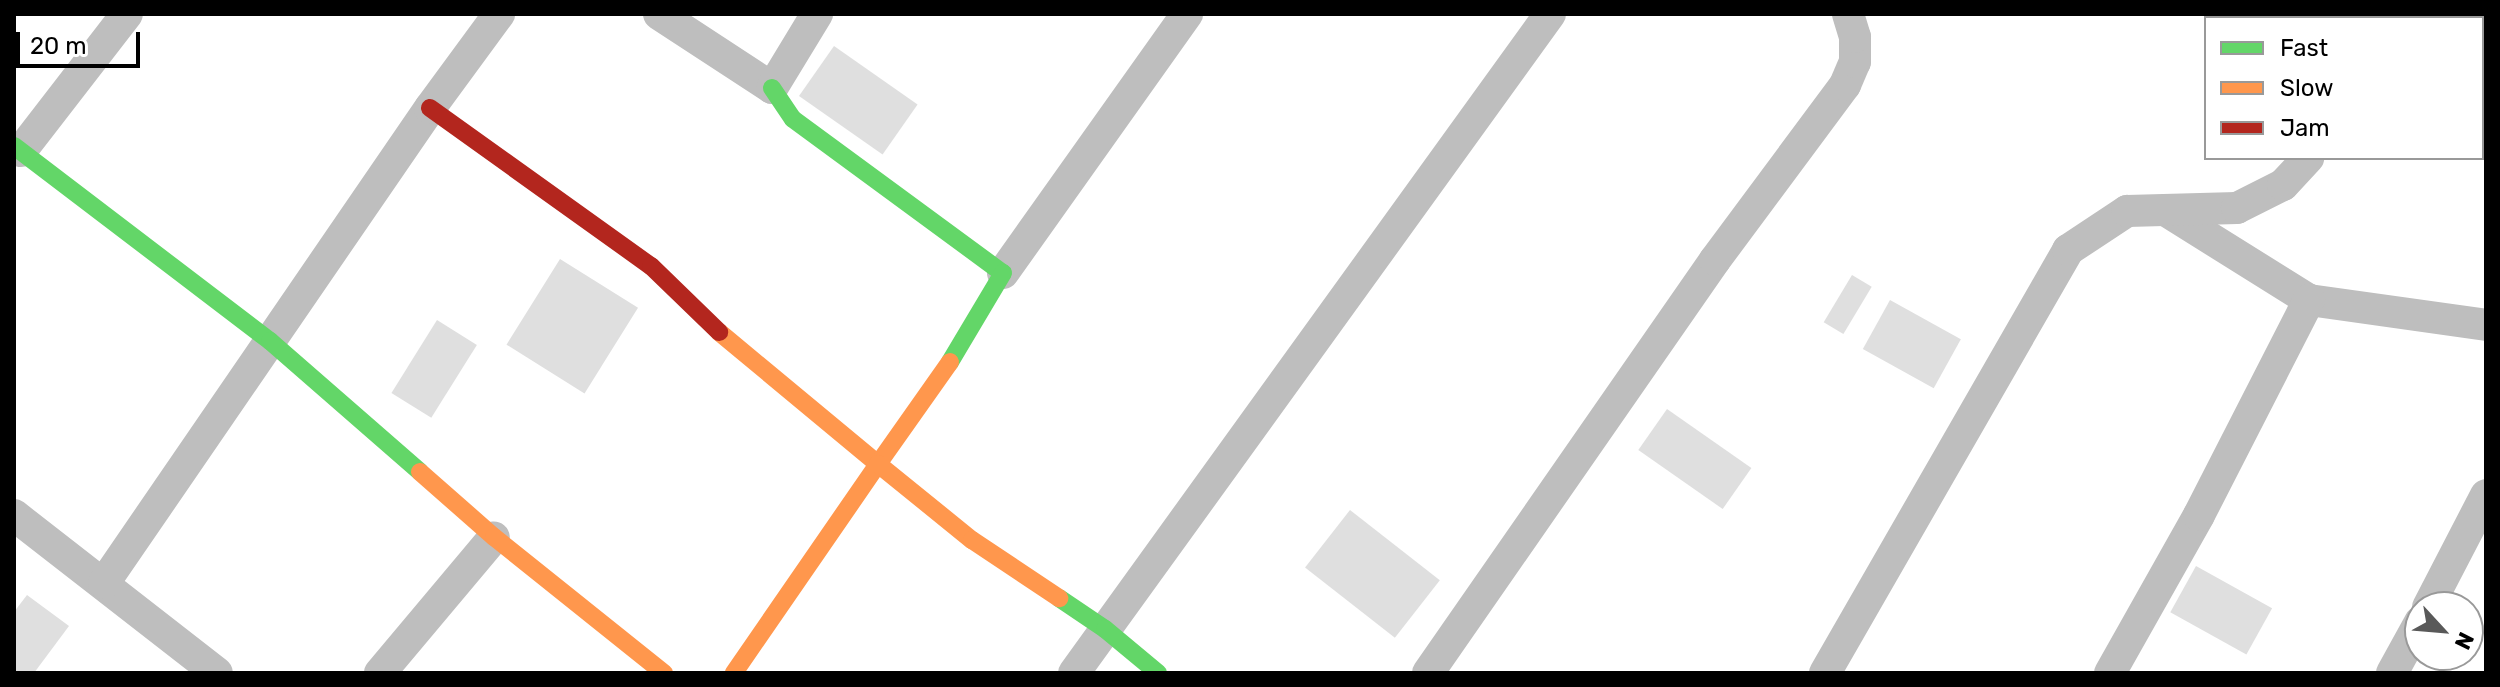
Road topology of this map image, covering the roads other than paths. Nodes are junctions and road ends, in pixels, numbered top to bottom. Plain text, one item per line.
1 (127, 14) edge
2 (499, 14) edge
3 (659, 14) edge
4 (817, 14) edge
5 (1187, 14) edge
6 (1550, 14) edge
7 (1848, 14) edge
8 (772, 88) junction
9 (430, 108) junction
10 (18, 148) edge
11 (2306, 160) edge
12 (2165, 210) junction
13 (1003, 273) junction
14 (2309, 300) junction
15 (2486, 325) edge
16 (270, 341) junction
17 (878, 464) junction
18 (2486, 495) edge
19 (14, 515) edge
20 (494, 537) junction
21 (2476, 544) edge
22 (104, 583) junction
23 (2440, 591) edge
24 (1105, 629) junction
25 (2404, 651) edge
26 (217, 673) edge
27 (380, 673) edge
28 (664, 673) edge
29 (734, 673) edge
30 (1074, 673) edge
31 (1158, 673) edge
32 (1428, 673) edge
33 (1825, 673) edge
34 (2110, 673) edge
35 (2392, 673) edge

1 - 10 street
2 - 9 street
3 - 8 street
4 - 8 street
5 - 13 street
6 - 24 street
7 - 32 street
8 - 13 street
9 - 16 street
9 - 17 street
10 - 16 street
11 - 12 street
12 - 14 street
12 - 33 street
13 - 17 street
14 - 15 street
14 - 34 street
16 - 20 street
16 - 22 street
17 - 24 street
17 - 29 street
18 - 21 street
19 - 22 street
20 - 27 street
20 - 28 street
21 - 23 street
22 - 26 street
24 - 30 street
24 - 31 street
25 - 35 street

